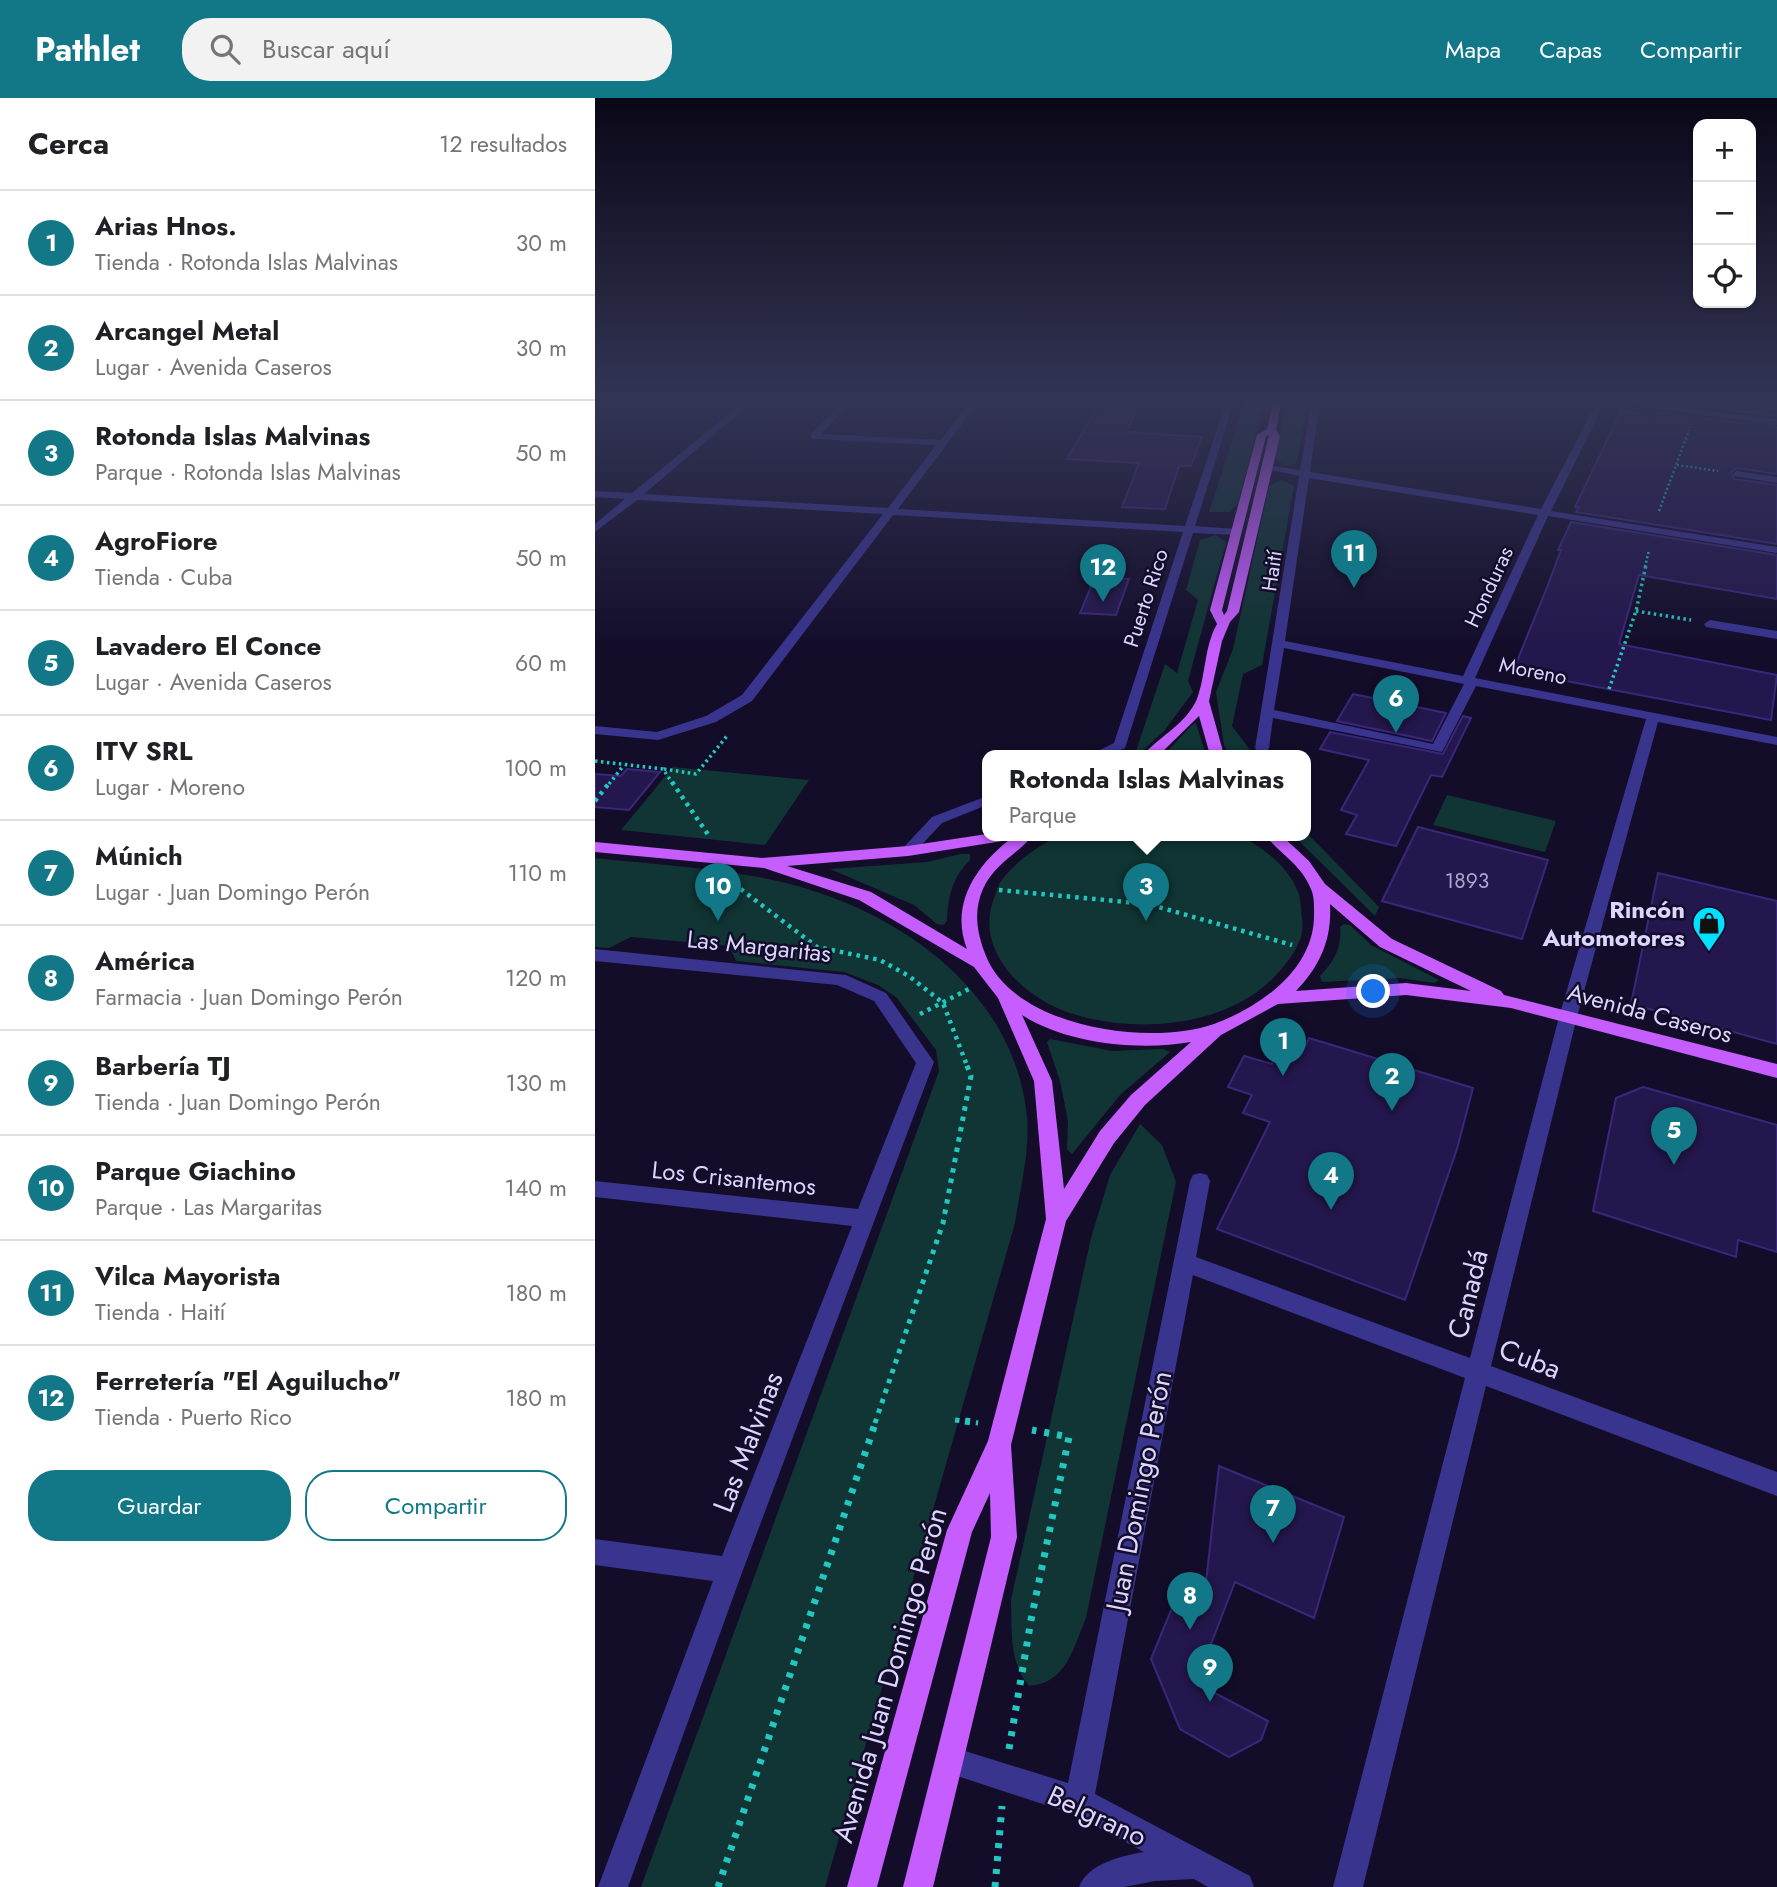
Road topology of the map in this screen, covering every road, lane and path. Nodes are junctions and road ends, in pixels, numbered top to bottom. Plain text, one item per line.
1 (649, 482) edge
2 (914, 482) edge
3 (1204, 482) edge
4 (1249, 482) edge
5 (1264, 482) edge
6 (1304, 482) edge
7 (1356, 482) edge
8 (1560, 482) edge
9 (1670, 482) edge
10 (595, 494) edge
11 (633, 496) junction
12 (891, 512) junction
13 (1544, 514) junction
14 (595, 529) edge
15 (1189, 530) junction
16 (1652, 530) junction
17 (1236, 533) junction
18 (1777, 550) edge
19 (1636, 611) junction
20 (1222, 622) junction
21 (1710, 624) joint
22 (1777, 635) edge
23 (1280, 644) junction
24 (1470, 680) junction
25 (1202, 701) junction
26 (1603, 706) junction
27 (729, 709) junction
28 (1268, 713) junction
29 (1653, 716) junction
30 (595, 730) edge
31 (1777, 741) edge
32 (1262, 748) dead end
33 (1108, 750) edge
34 (1156, 750) edge
35 (1216, 750) edge
36 (595, 761) edge
37 (625, 765) junction
38 (663, 769) junction
39 (595, 801) edge
40 (982, 802) edge
41 (982, 840) edge
42 (1018, 841) edge
43 (1279, 841) edge
44 (595, 847) edge
45 (908, 851) junction
46 (726, 860) junction
47 (762, 863) junction
48 (728, 883) dead end
49 (974, 888) junction
50 (1320, 888) junction
51 (1315, 952) junction
52 (595, 955) edge
53 (975, 962) junction
54 (990, 979) junction
55 (1278, 998) junction
56 (1006, 999) junction
57 (1511, 1002) junction
58 (943, 1003) junction
59 (1568, 1017) junction
60 (901, 1025) junction
61 (1215, 1030) junction
62 (1777, 1072) edge
63 (1200, 1181) dead end
64 (595, 1189) edge
65 (867, 1219) junction
66 (1056, 1219) junction
67 (1184, 1262) junction
68 (1479, 1372) junction
69 (955, 1420) dead end
70 (1002, 1434) junction
71 (1777, 1484) edge
72 (595, 1552) edge
73 (730, 1570) junction
74 (949, 1760) junction
75 (1004, 1778) junction
76 (1079, 1801) junction
77 (1196, 1864) junction
78 (613, 1887) edge
79 (718, 1887) edge
80 (862, 1887) edge
81 (918, 1887) edge
82 (995, 1887) edge
83 (1094, 1887) edge
84 (1239, 1887) edge
85 (1349, 1887) edge

1 - 11 street
2 - 12 street
3 - 15 street, Puerto Rico
4 - 17 main road
5 - 20 main road
6 - 23 street, Haití
7 - 13 street
8 - 13 street, Honduras
9 - 16 path
10 - 11 street
11 - 12 street
11 - 14 street
12 - 15 street
12 - 27 street
13 - 16 street
13 - 24 street, Honduras
15 - 17 street
15 - 33 street, Puerto Rico
16 - 18 street
16 - 19 path
17 - 20 main road
19 - 21 path
19 - 26 path
20 - 25 main road
21 - 22 street
23 - 24 street, Moreno
23 - 28 street, Haití
24 - 26 street, Moreno
24 - 28 street, Honduras
25 - 34 main road
25 - 35 main road
26 - 29 street, Moreno
27 - 30 street
27 - 38 path
28 - 32 street, Haití
29 - 31 street, Moreno
29 - 59 street, Canadá
36 - 37 path
37 - 38 path
37 - 39 path
38 - 46 path
40 - 45 street
41 - 45 main road
42 - 49 main road
43 - 50 main road, Avenida Caseros
44 - 46 main road
45 - 47 main road
46 - 47 main road
47 - 53 main road
48 - 58 path
49 - 51 path
49 - 53 main road
50 - 51 main road
50 - 57 main road, Avenida Caseros
51 - 55 main road
52 - 60 street, Las Margaritas
53 - 54 main road
54 - 56 main road
54 - 58 path
55 - 57 main road, Avenida Caseros
55 - 61 main road
56 - 61 main road
56 - 66 main road, Avenida Juan Domingo Perón
57 - 59 main road, Avenida Caseros
58 - 60 path
58 - 79 path
59 - 62 main road, Avenida Caseros
59 - 68 street, Canadá
60 - 65 street, Las Malvinas
61 - 66 main road, Avenida Juan Domingo Perón
63 - 67 street, Juan Domingo Perón
64 - 65 street, Los Crisantemos
65 - 73 street, Las Malvinas
66 - 70 main road, Avenida Juan Domingo Perón
67 - 68 street, Cuba
67 - 76 street, Juan Domingo Perón
68 - 71 street, Cuba
68 - 85 street, Canadá
69 - 70 path
70 - 74 main road, Avenida Juan Domingo Perón
70 - 75 path
70 - 80 main road, Avenida Juan Domingo Perón
72 - 73 street
73 - 78 street, Las Malvinas
74 - 75 street, Belgrano
74 - 81 main road, Avenida Juan Domingo Perón
75 - 76 street, Belgrano
75 - 82 path
76 - 77 street, Belgrano
77 - 83 street
77 - 84 street, Belgrano

